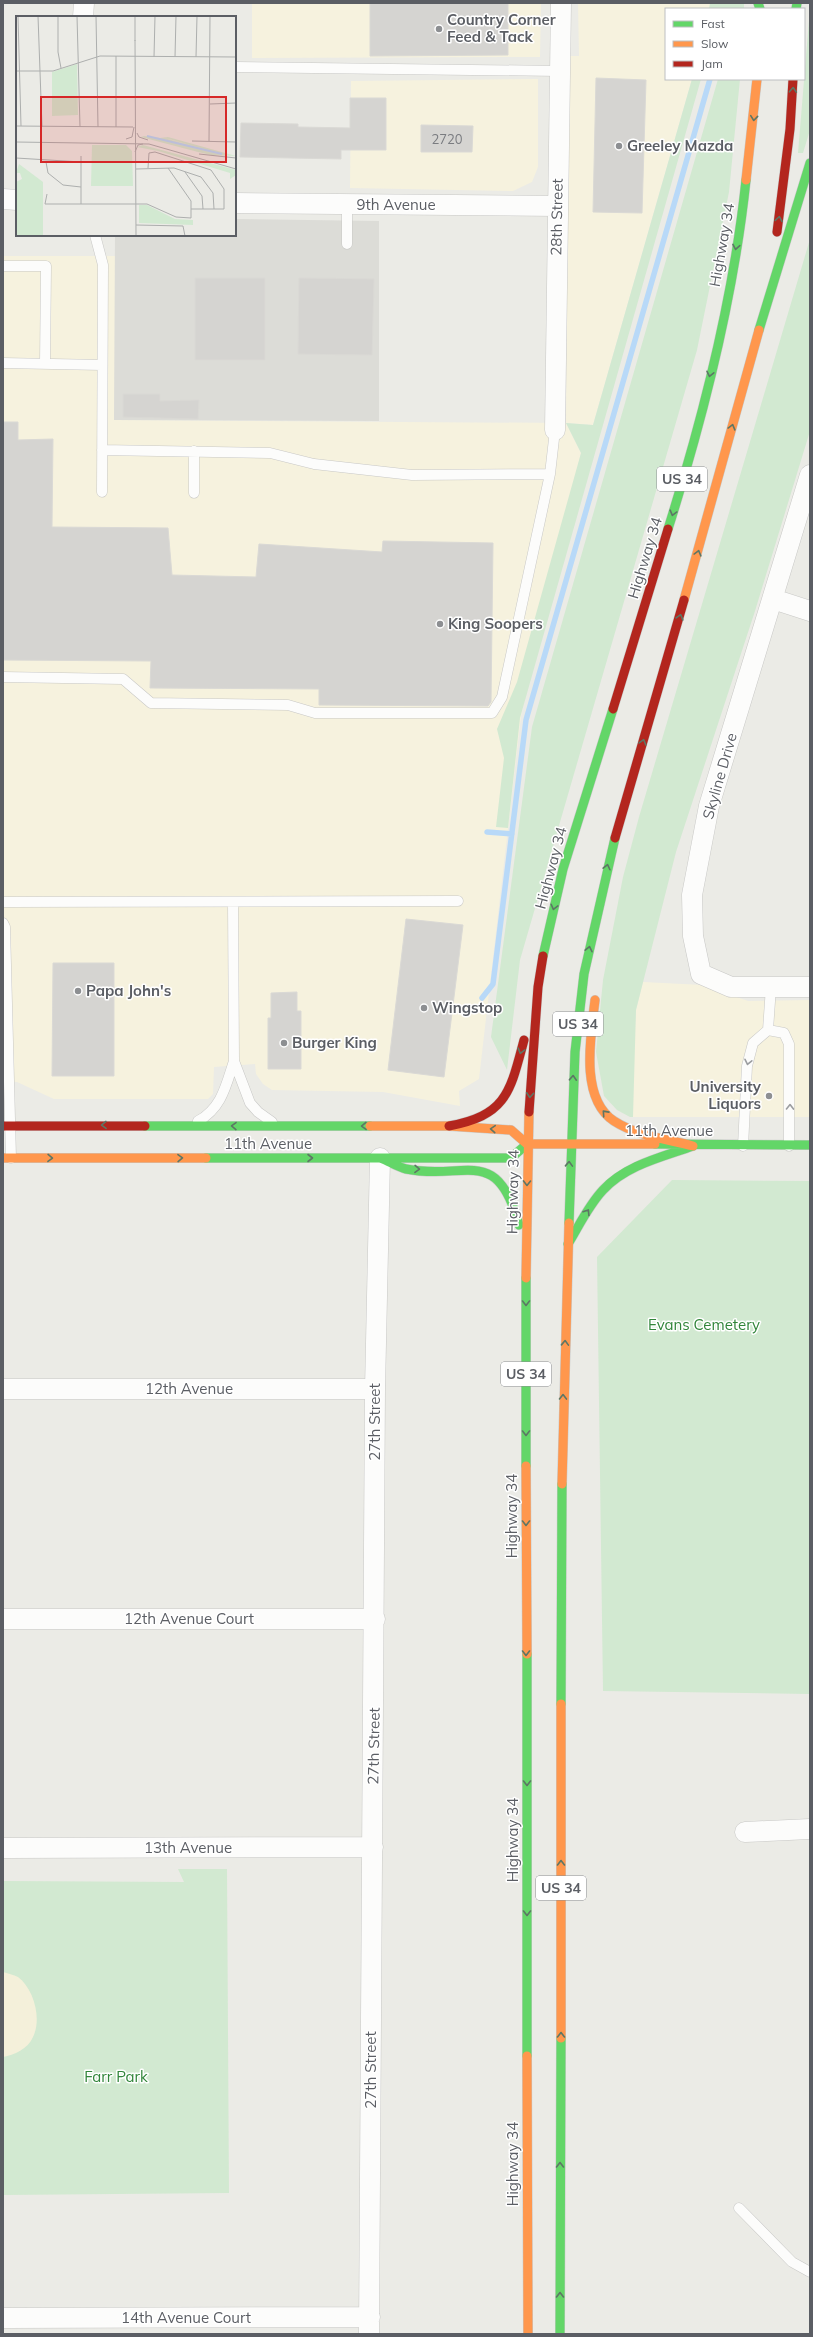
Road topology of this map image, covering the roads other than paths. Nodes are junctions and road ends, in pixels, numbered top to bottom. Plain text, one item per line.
1 (79, 3) edge
2 (84, 3) edge
3 (561, 3) edge
4 (84, 16) edge
5 (236, 67) edge
6 (559, 71) junction
7 (757, 80) edge
8 (793, 80) edge
9 (810, 163) edge
10 (3, 199) edge
11 (16, 200) edge
12 (236, 203) edge
13 (347, 205) junction
14 (557, 206) junction
15 (95, 236) edge
16 (347, 244) dead end
17 (3, 266) edge
18 (764, 313) junction
19 (3, 363) edge
20 (45, 364) junction
21 (102, 365) junction
22 (554, 430) joint
23 (102, 450) junction
24 (194, 451) junction
25 (550, 474) junction
26 (810, 475) edge
27 (102, 492) dead end
28 (194, 493) dead end
29 (774, 599) junction
30 (810, 611) edge
31 (3, 677) edge
32 (458, 901) dead end
33 (3, 902) edge
34 (233, 902) junction
35 (598, 905) junction
36 (3, 923) edge
37 (599, 948) dead end
38 (538, 987) junction
39 (771, 987) junction
40 (810, 987) edge
41 (596, 992) dead end
42 (768, 1030) junction
43 (234, 1062) junction
44 (190, 1125) junction
45 (6, 1126) edge
46 (449, 1126) junction
47 (292, 1127) junction
48 (527, 1144) junction
49 (570, 1145) junction
50 (810, 1145) edge
51 (693, 1146) junction
52 (743, 1146) junction
53 (789, 1146) junction
54 (7, 1158) edge
55 (380, 1158) junction
56 (568, 1245) junction
57 (526, 1264) junction
58 (3, 1389) edge
59 (375, 1389) junction
60 (3, 1619) edge
61 (375, 1619) junction
62 (810, 1829) edge
63 (745, 1832) dead end
64 (3, 1848) edge
65 (373, 1848) junction
66 (739, 2208) dead end
67 (810, 2272) edge
68 (3, 2318) edge
69 (370, 2326) edge
70 (528, 2334) edge
71 (560, 2334) edge

1 - 2 lane
2 - 4 street
3 - 6 street, 28th Street
5 - 6 lane
6 - 14 street, 28th Street
7 -> 38 main road, Highway 34 / US 34
18 -> 8 main road
9 - 18 main road, US 34
10 - 11 street
12 - 13 street, 9th Avenue
13 - 14 street, 9th Avenue
13 - 16 lane
14 - 22 street, 28th Street
15 - 21 lane
17 - 20 lane
35 -> 18 main road, US 34
19 - 20 lane
20 - 21 lane
21 - 23 lane
22 - 25 lane
23 - 24 lane
23 - 27 lane
24 - 25 lane
24 - 28 lane
25 - 31 lane
26 - 29 street, Skyline Drive
29 - 30 street
29 - 39 street, Skyline Drive
32 - 34 lane
33 - 34 lane
34 - 43 lane
35 - 37 main road
49 -> 35 main road, US 34
36 - 45 lane
38 -> 46 main road
38 -> 48 main road, Highway 34 / US 34
39 - 40 street, Skyline Drive
39 - 42 lane
51 -> 41 main road
42 -> 52 lane
53 -> 42 lane
43 - 44 lane
43 - 47 lane
44 -> 45 main road, 11th Avenue
47 -> 44 main road, 11th Avenue
45 - 54 lane
46 -> 47 main road, 11th Avenue
48 -> 46 main road, 11th Avenue
48 - 49 main road, 11th Avenue
48 - 55 main road, 11th Avenue
48 -> 57 main road, Highway 34 / US 34
49 - 51 main road, 11th Avenue
56 -> 49 main road, US 34
50 - 53 main road, 11th Avenue
51 - 52 main road, 11th Avenue
56 -> 51 main road
52 - 53 main road, 11th Avenue
54 -> 55 main road, 11th Avenue
55 -> 57 main road
55 - 59 street, 27th Street
71 -> 56 main road, US 34
57 -> 70 main road, Highway 34 / US 34
58 - 59 street, 12th Avenue
59 - 61 street, 27th Street
60 - 61 street, 12th Avenue Court
61 - 65 street, 27th Street
62 - 63 street
64 - 65 street, 13th Avenue
65 - 69 street, 27th Street
66 - 67 lane
68 - 69 street, 14th Avenue Court

